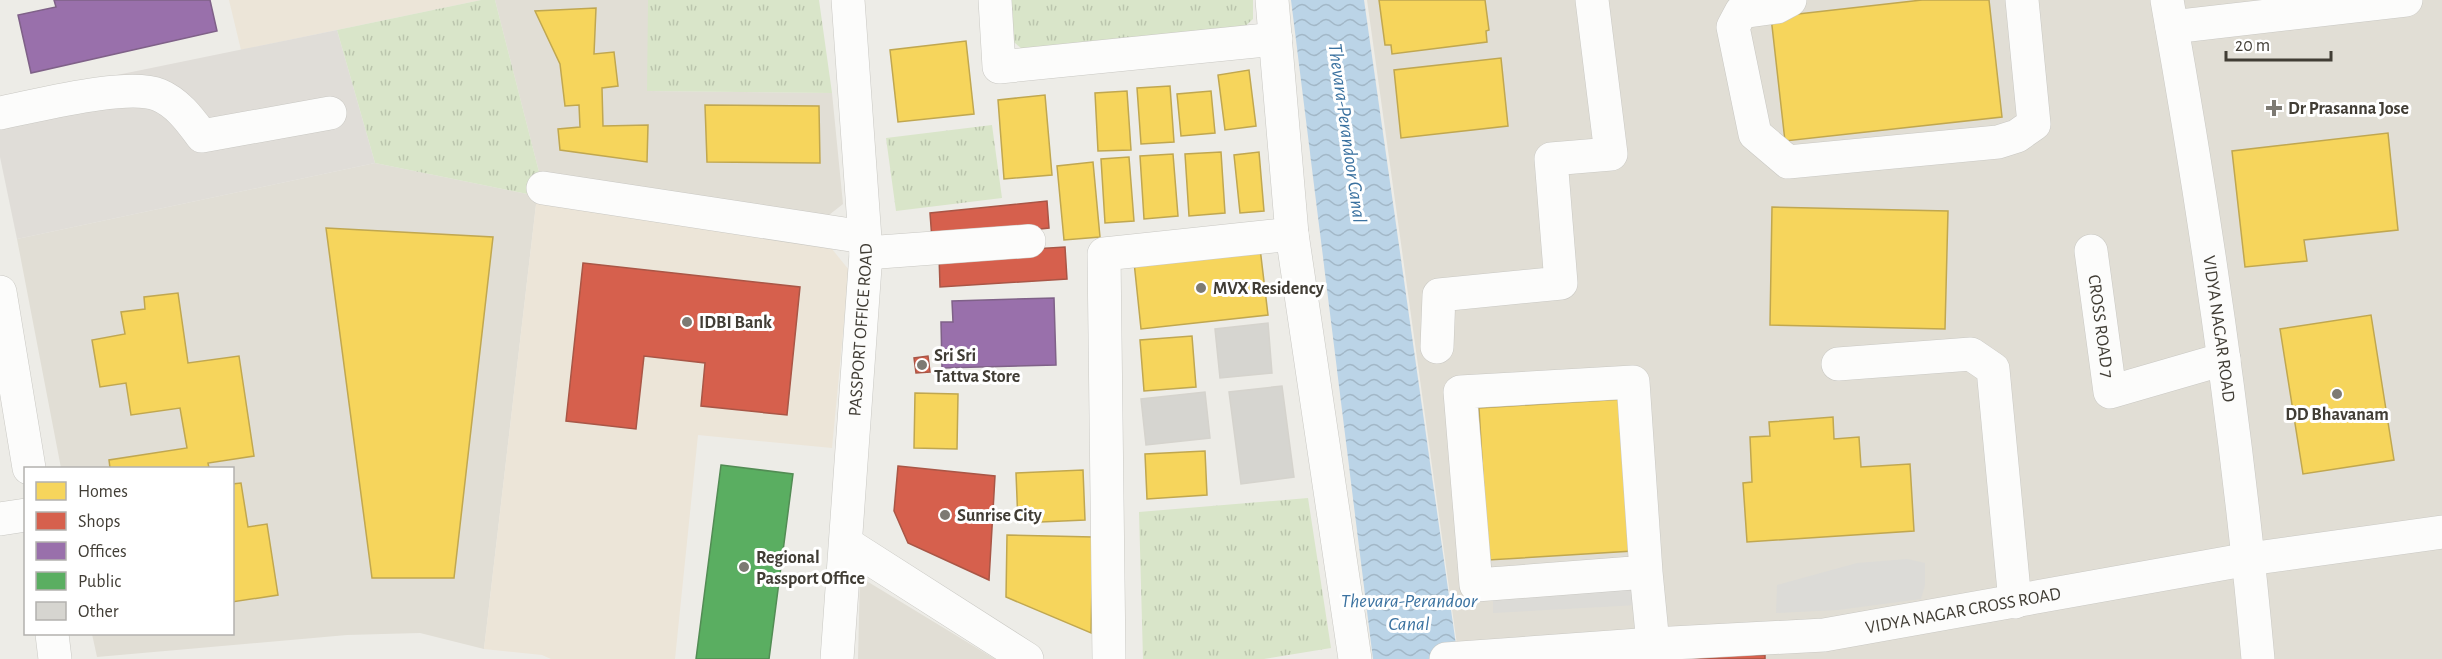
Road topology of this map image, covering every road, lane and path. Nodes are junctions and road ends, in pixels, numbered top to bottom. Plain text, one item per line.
1 (848, 0) edge
2 (994, 0) edge
3 (1272, 0) edge
4 (1592, 0) edge
5 (1789, 0) edge
6 (2022, 0) edge
7 (2406, 0) edge
8 (2170, 13) edge
9 (1276, 39) junction
10 (0, 113) edge
11 (330, 114) dead end
12 (543, 188) dead end
13 (1292, 234) junction
14 (1029, 241) dead end
15 (865, 245) junction
16 (2091, 251) dead end
17 (0, 292) edge
18 (1437, 346) dead end
19 (2224, 359) junction
20 (1838, 364) dead end
21 (29, 467) edge
22 (24, 515) edge
23 (0, 519) edge
24 (2442, 532) edge
25 (847, 544) junction
26 (2249, 559) junction
27 (1646, 572) junction
28 (2015, 602) junction
29 (52, 635) edge
30 (1653, 644) junction
31 (1570, 654) edge
32 (1481, 658) edge
33 (55, 659) edge
34 (837, 659) edge
35 (1027, 659) edge
36 (1109, 659) edge
37 (1355, 659) edge
38 (1446, 659) edge
39 (2258, 659) edge

1 - 15 street, PASSPORT OFFICE ROAD
2 - 9 street
3 - 9 street
4 - 18 street
5 - 6 street
7 - 8 street
8 - 19 street, VIDYA NAGAR ROAD
9 - 13 street
10 - 11 street
12 - 15 street
13 - 36 street
13 - 37 street
14 - 15 street
15 - 25 street, PASSPORT OFFICE ROAD
16 - 19 street, CROSS ROAD 7
17 - 21 street
19 - 26 street, VIDYA NAGAR ROAD
20 - 28 street
22 - 23 street
24 - 26 street, VIDYA NAGAR CROSS ROAD
25 - 34 street, PASSPORT OFFICE ROAD
25 - 35 street
26 - 28 street, VIDYA NAGAR CROSS ROAD
26 - 39 street, VIDYA NAGAR ROAD
27 - 27 street
27 - 30 street
28 - 30 street, VIDYA NAGAR CROSS ROAD
29 - 33 street
30 - 31 street, VIDYA NAGAR CROSS ROAD
31 - 32 street, VIDYA NAGAR CROSS ROAD
32 - 38 street, VIDYA NAGAR CROSS ROAD

